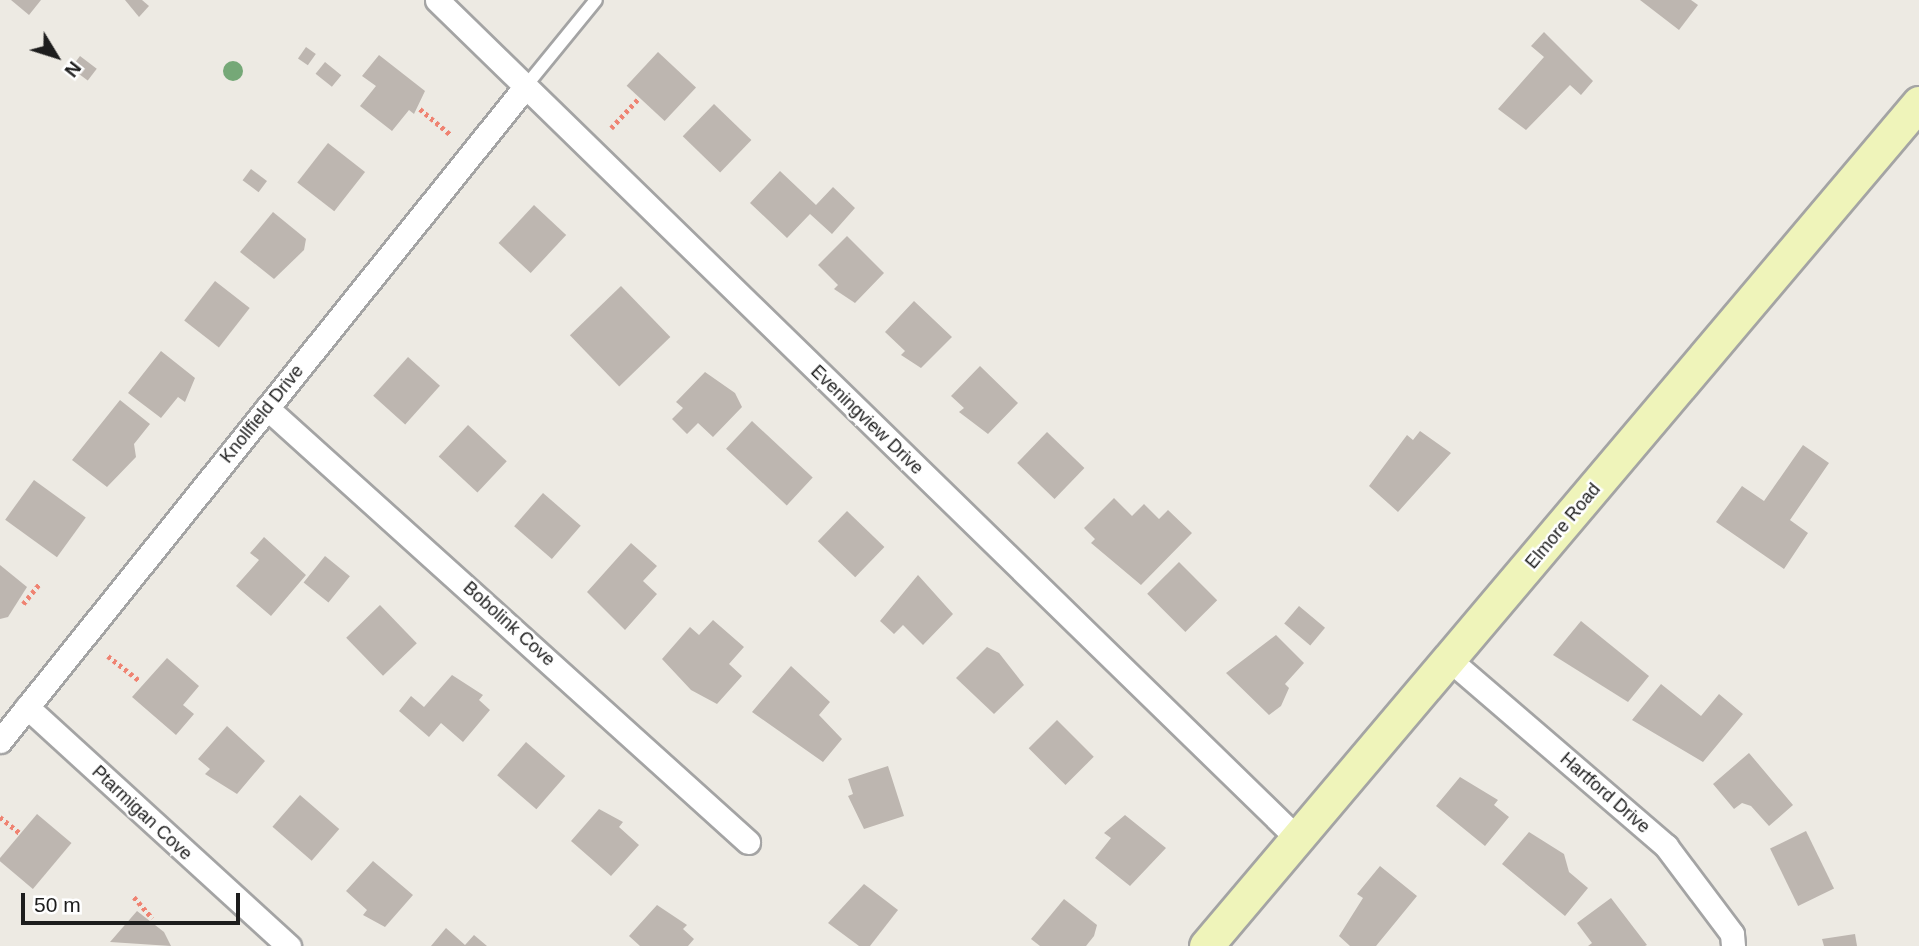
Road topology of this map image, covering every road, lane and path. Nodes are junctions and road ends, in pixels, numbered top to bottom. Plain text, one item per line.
1 (437, 0) edge
2 (596, 0) edge
3 (525, 87) junction
4 (638, 99) dead end
5 (1919, 103) edge
6 (420, 109) dead end
7 (611, 128) dead end
8 (450, 134) dead end
9 (267, 408) junction
10 (39, 584) dead end
11 (23, 604) dead end
12 (108, 656) dead end
13 (1451, 661) junction
14 (139, 680) dead end
15 (27, 707) junction
16 (0, 741) edge
17 (0, 817) edge
18 (20, 833) dead end
19 (1297, 838) junction
20 (748, 842) dead end
21 (134, 897) dead end
22 (152, 918) dead end
23 (289, 946) edge
24 (1206, 946) edge
25 (1732, 946) edge

1 - 3 street, Eveningview Drive
2 - 3 lane
3 - 9 street, Knollfield Drive
3 - 19 street, Eveningview Drive
4 - 7 path
5 - 13 street, Elmore Road
6 - 8 path
9 - 15 street, Knollfield Drive
9 - 20 street, Bobolink Cove
10 - 11 path
12 - 14 path
13 - 19 street, Elmore Road
13 - 25 street, Hartford Drive
15 - 16 street, Knollfield Drive
15 - 23 street, Ptarmigan Cove
17 - 18 path
19 - 24 street, Elmore Road
21 - 22 path

